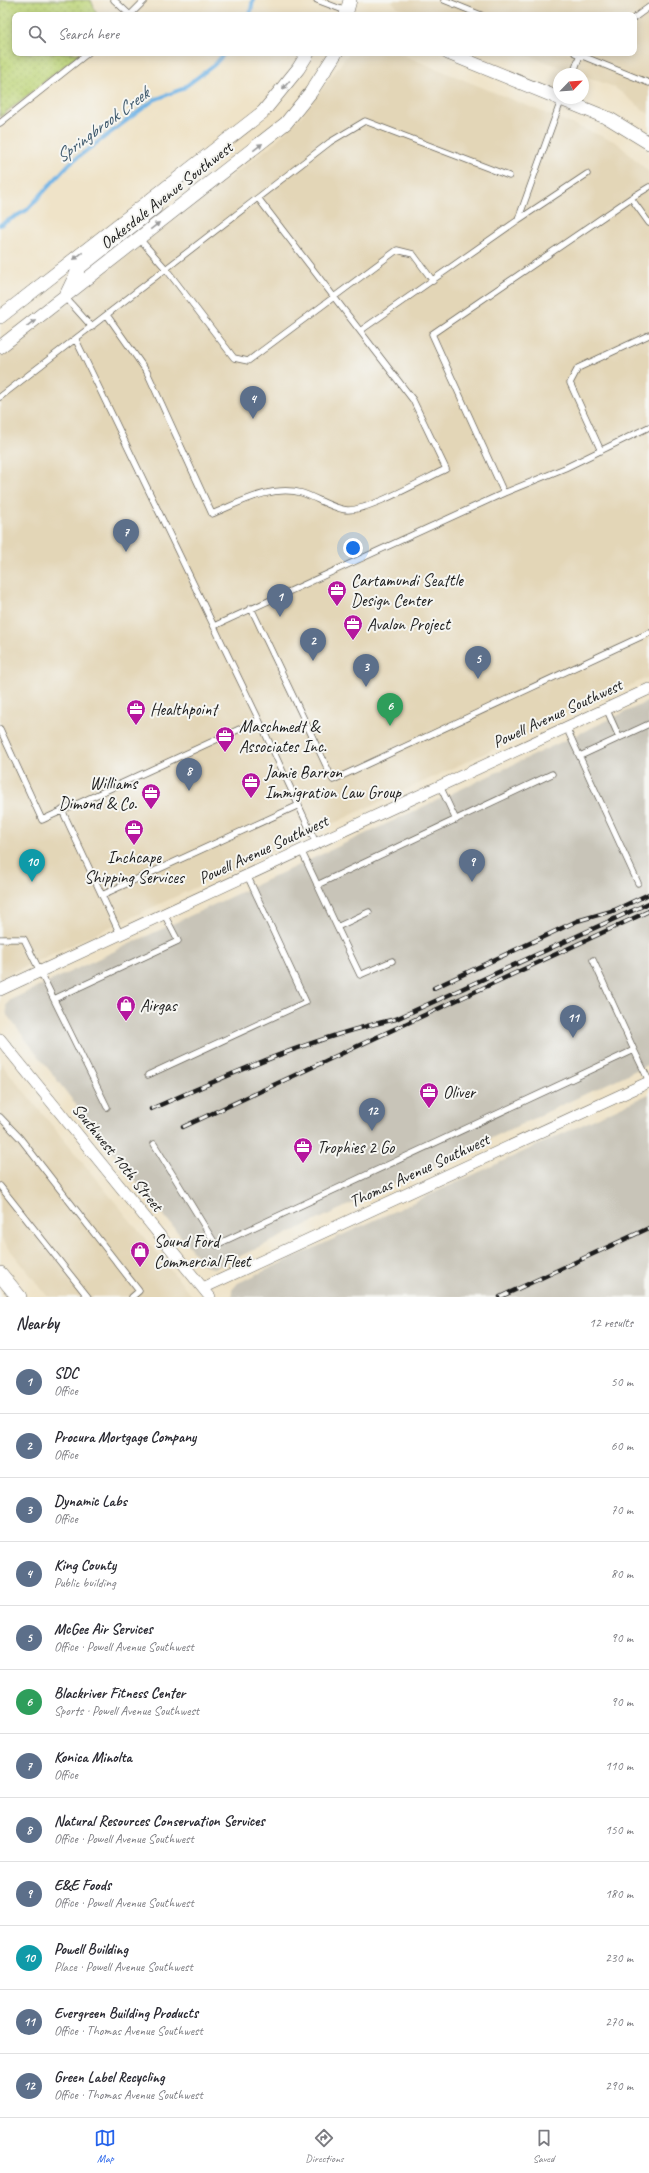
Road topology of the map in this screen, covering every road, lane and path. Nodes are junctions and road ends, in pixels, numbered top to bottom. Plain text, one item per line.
1 (114, 0) edge
2 (145, 0) edge
3 (317, 0) edge
4 (444, 0) edge
5 (649, 8) edge
6 (348, 11) edge
7 (127, 12) edge
8 (133, 12) edge
9 (474, 12) edge
10 (637, 16) edge
11 (84, 56) edge
12 (306, 56) edge
13 (334, 56) edge
14 (455, 56) edge
15 (579, 56) edge
16 (585, 56) edge
17 (574, 68) edge
18 (649, 83) edge
19 (553, 95) edge
20 (560, 104) edge
21 (574, 104) edge
22 (0, 123) edge
23 (649, 142) edge
24 (586, 174) dead end
25 (509, 176) dead end
26 (176, 180) junction
27 (649, 187) edge
28 (258, 198) junction
29 (631, 198) junction
30 (518, 220) junction
31 (649, 223) edge
32 (139, 238) junction
33 (166, 269) junction
34 (434, 281) junction
35 (65, 297) junction
36 (334, 297) junction
37 (107, 316) junction
38 (0, 317) edge
39 (92, 327) junction
40 (360, 331) junction
41 (649, 336) edge
42 (76, 340) junction
43 (0, 347) edge
44 (0, 397) edge
45 (649, 427) edge
46 (601, 451) junction
47 (504, 493) junction
48 (251, 608) junction
49 (214, 626) junction
50 (649, 633) edge
51 (649, 689) edge
52 (606, 708) junction
53 (258, 720) junction
54 (649, 724) edge
55 (566, 727) junction
56 (0, 729) edge
57 (619, 737) junction
58 (580, 756) junction
59 (552, 774) dead end
60 (440, 785) junction
61 (299, 805) junction
62 (62, 810) junction
63 (456, 820) junction
64 (316, 843) junction
65 (301, 850) junction
66 (247, 875) junction
67 (638, 883) dead end
68 (317, 885) junction
69 (102, 895) junction
70 (369, 912) dead end
71 (164, 914) junction
72 (337, 927) junction
73 (120, 934) junction
74 (0, 939) edge
75 (392, 960) dead end
76 (593, 960) dead end
77 (40, 970) junction
78 (0, 990) edge
79 (54, 999) junction
80 (0, 1039) edge
81 (634, 1050) junction
82 (148, 1075) dead end
83 (649, 1082) edge
84 (107, 1107) dead end
85 (0, 1117) edge
86 (154, 1144) dead end
87 (0, 1186) edge
88 (0, 1274) edge
89 (207, 1293) edge
90 (18, 1297) edge
91 (88, 1297) edge
92 (132, 1297) edge

1 - 7 lane
2 - 8 lane
3 - 6 lane
4 - 9 lane
5 - 10 lane
11 - 22 lane
12 -> 26 street, Oakesdale Avenue Southwest
32 -> 13 street, Oakesdale Avenue Southwest
14 - 19 street
15 - 17 lane
16 - 18 lane
20 - 30 lane
21 - 23 street
24 - 30 lane
25 - 28 lane
26 - 35 street
26 -> 38 street, Oakesdale Avenue Southwest
27 - 29 lane
28 - 33 lane
28 - 36 lane
29 - 31 lane
29 - 47 lane
30 - 34 lane
32 - 33 lane
32 - 35 street, Oakesdale Avenue Southwest
33 - 36 lane
33 - 37 lane
34 - 36 lane
34 - 40 lane
35 - 39 lane
43 -> 35 street, Oakesdale Avenue Southwest
36 - 40 lane
37 - 39 lane
37 - 40 lane
39 - 42 lane
41 - 46 lane
42 - 44 lane
42 - 49 lane
45 - 46 lane
46 - 47 lane
47 - 48 lane
48 - 49 lane
48 - 50 lane
49 - 53 lane
51 - 52 street, Powell Avenue Southwest
52 - 55 street, Powell Avenue Southwest
52 - 57 lane
53 - 61 lane
53 - 62 lane
54 - 57 lane
55 - 58 lane
55 - 60 street, Powell Avenue Southwest
56 - 62 lane
57 - 58 lane
58 - 67 lane
59 - 63 lane
60 - 63 lane
60 - 64 street, Powell Avenue Southwest
61 - 64 lane
61 - 69 lane
62 - 69 lane
63 - 68 lane
64 - 65 street, Powell Avenue Southwest
65 - 66 street, Powell Avenue Southwest
65 - 68 lane
66 - 71 street, Powell Avenue Southwest
66 - 82 lane
68 - 72 lane
69 - 73 lane
70 - 72 lane
71 - 73 street, Powell Avenue Southwest
71 - 79 lane
72 - 75 lane
73 - 77 street, Powell Avenue Southwest
74 - 77 lane
76 - 81 lane
77 - 78 street, Powell Avenue Southwest
77 - 79 lane
79 - 84 lane
80 - 89 street, Southwest 10th Street
81 - 83 lane
81 - 86 lane
83 - 89 street, Thomas Avenue Southwest
85 - 92 lane
87 - 91 lane
88 - 90 main road

